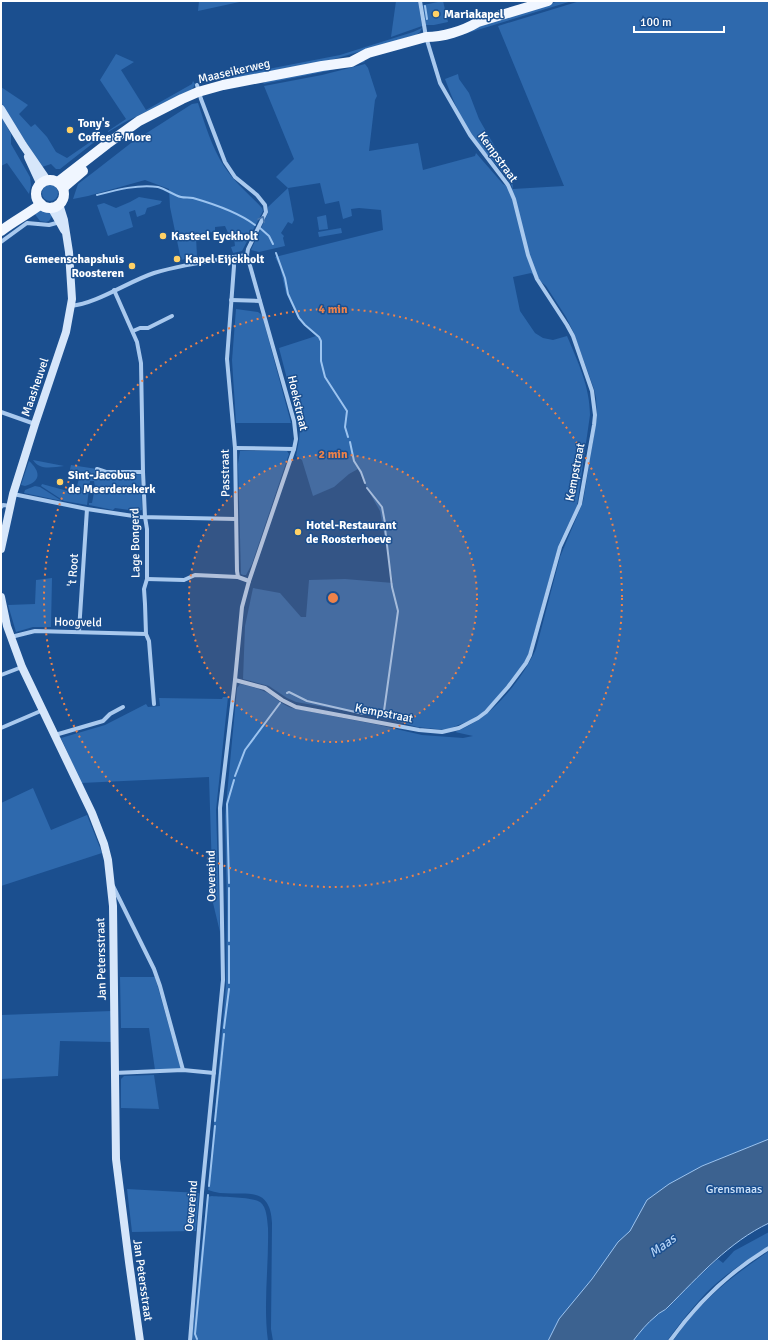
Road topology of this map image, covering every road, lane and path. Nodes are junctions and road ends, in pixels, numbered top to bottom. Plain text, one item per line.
1 (420, 1) edge
2 (548, 1) edge
3 (426, 38) junction
4 (199, 92) junction
5 (1, 109) edge
6 (52, 183) junction
7 (47, 204) junction
8 (61, 222) junction
9 (1, 231) edge
10 (1, 242) edge
11 (247, 255) junction
12 (233, 257) junction
13 (114, 290) junction
14 (231, 300) junction
15 (260, 301) junction
16 (71, 306) junction
17 (172, 316) dead end
18 (133, 331) junction
19 (1, 412) edge
20 (35, 424) junction
21 (235, 448) junction
22 (294, 449) junction
23 (97, 469) dead end
24 (143, 472) junction
25 (13, 494) junction
26 (10, 506) junction
27 (1, 507) edge
28 (87, 509) junction
29 (145, 517) junction
30 (236, 519) junction
31 (1, 549) edge
32 (238, 577) junction
33 (147, 579) junction
34 (249, 581) junction
35 (1, 597) edge
36 (79, 631) junction
37 (146, 634) junction
38 (11, 638) junction
39 (22, 667) junction
40 (1, 675) edge
41 (235, 680) junction
42 (154, 704) dead end
43 (123, 707) dead end
44 (43, 710) junction
45 (1, 728) edge
46 (54, 735) junction
47 (110, 881) junction
48 (183, 1070) junction
49 (114, 1073) junction
50 (214, 1073) junction
51 (769, 1248) edge
52 (140, 1341) edge
53 (190, 1341) edge
54 (670, 1341) edge

1 - 3 street, Kempstraat
2 - 3 main road, Maaseikerweg
3 - 4 main road, Maaseikerweg
3 - 41 street, Kempstraat
4 - 6 main road, Maaseikerweg
11 -> 4 street
5 - 6 street
6 - 7 main road
6 - 7 main road
7 - 8 street, Maasheuvel
7 - 9 main road
8 - 10 street
8 - 16 street, Maasheuvel
11 - 12 street
11 - 15 street, Hoekstraat
12 - 13 street
12 - 14 street, Passtraat
13 - 16 street
13 - 18 street, Lage Bongerd
14 - 15 street
14 - 21 street, Passtraat
15 - 22 street, Hoekstraat
16 - 20 street, Maasheuvel
17 - 18 street
18 - 24 street, Lage Bongerd
19 - 20 street
20 - 25 street, Maasheuvel
21 - 22 street
21 - 30 street, Passtraat
22 - 34 street, Hoekstraat
23 - 24 street
24 - 29 street, Lage Bongerd
25 - 26 street, Maasheuvel
25 - 28 street
26 - 27 street
26 - 31 street, Maasheuvel
28 - 29 street
28 - 36 street, 't Root
29 - 30 street
29 - 33 street, Lage Bongerd
30 - 32 street, Passtraat
32 - 33 street
32 - 34 street
33 - 37 street, Lage Bongerd
34 - 41 street
35 - 38 street, Jan Petersstraat
36 - 37 street, Hoogveld
36 - 38 street, Hoogveld
37 - 42 street, Lage Bongerd
38 - 39 street, Jan Petersstraat
39 - 40 street
39 - 44 street, Jan Petersstraat
41 - 50 street, Oevereind
43 - 46 street
44 - 45 street
44 - 46 street, Jan Petersstraat
46 - 47 street, Jan Petersstraat
47 - 48 street
47 - 49 street, Jan Petersstraat
48 - 49 street
48 - 50 street
49 - 52 street, Jan Petersstraat
50 - 53 street, Oevereind
51 - 54 street

